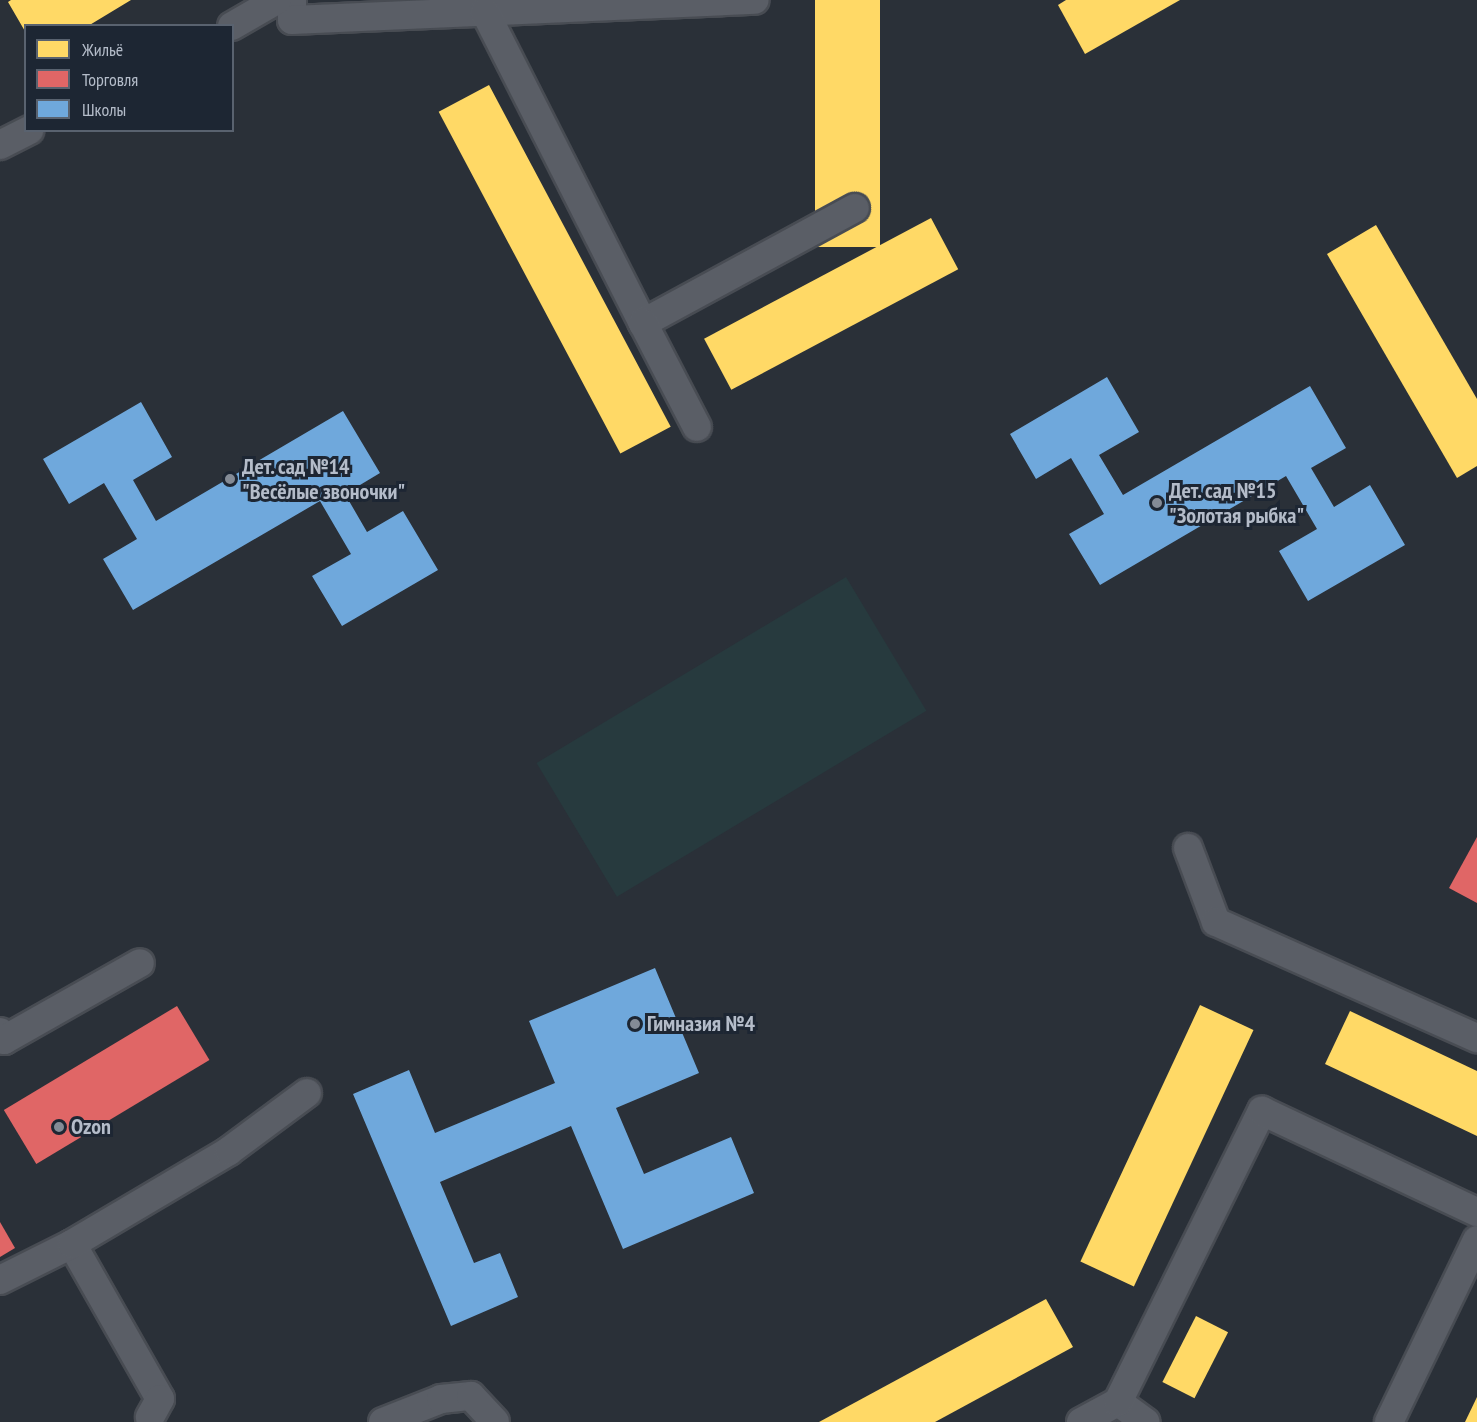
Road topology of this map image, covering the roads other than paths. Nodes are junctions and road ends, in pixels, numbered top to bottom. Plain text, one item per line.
1 (277, 0) edge
2 (292, 0) edge
3 (755, 0) edge
4 (485, 12) junction
5 (234, 25) edge
6 (25, 132) edge
7 (0, 145) edge
8 (855, 208) dead end
9 (643, 323) junction
10 (697, 427) dead end
11 (1188, 848) dead end
12 (140, 963) dead end
13 (0, 1032) edge
14 (1477, 1038) edge
15 (308, 1093) dead end
16 (1477, 1212) edge
17 (1477, 1240) edge
18 (72, 1244) junction
19 (0, 1280) edge
20 (1118, 1402) junction
21 (151, 1420) edge
22 (383, 1422) edge
23 (495, 1422) edge
24 (1080, 1422) edge
25 (1146, 1422) edge
26 (1389, 1422) edge

1 - 5 lane
2 - 4 lane
3 - 4 lane
4 - 9 lane
6 - 7 lane
8 - 9 lane
9 - 10 lane
11 - 14 lane
12 - 13 lane
15 - 18 lane
16 - 20 lane
17 - 26 lane
18 - 19 lane
18 - 21 lane
20 - 24 lane
20 - 25 lane
22 - 23 lane

